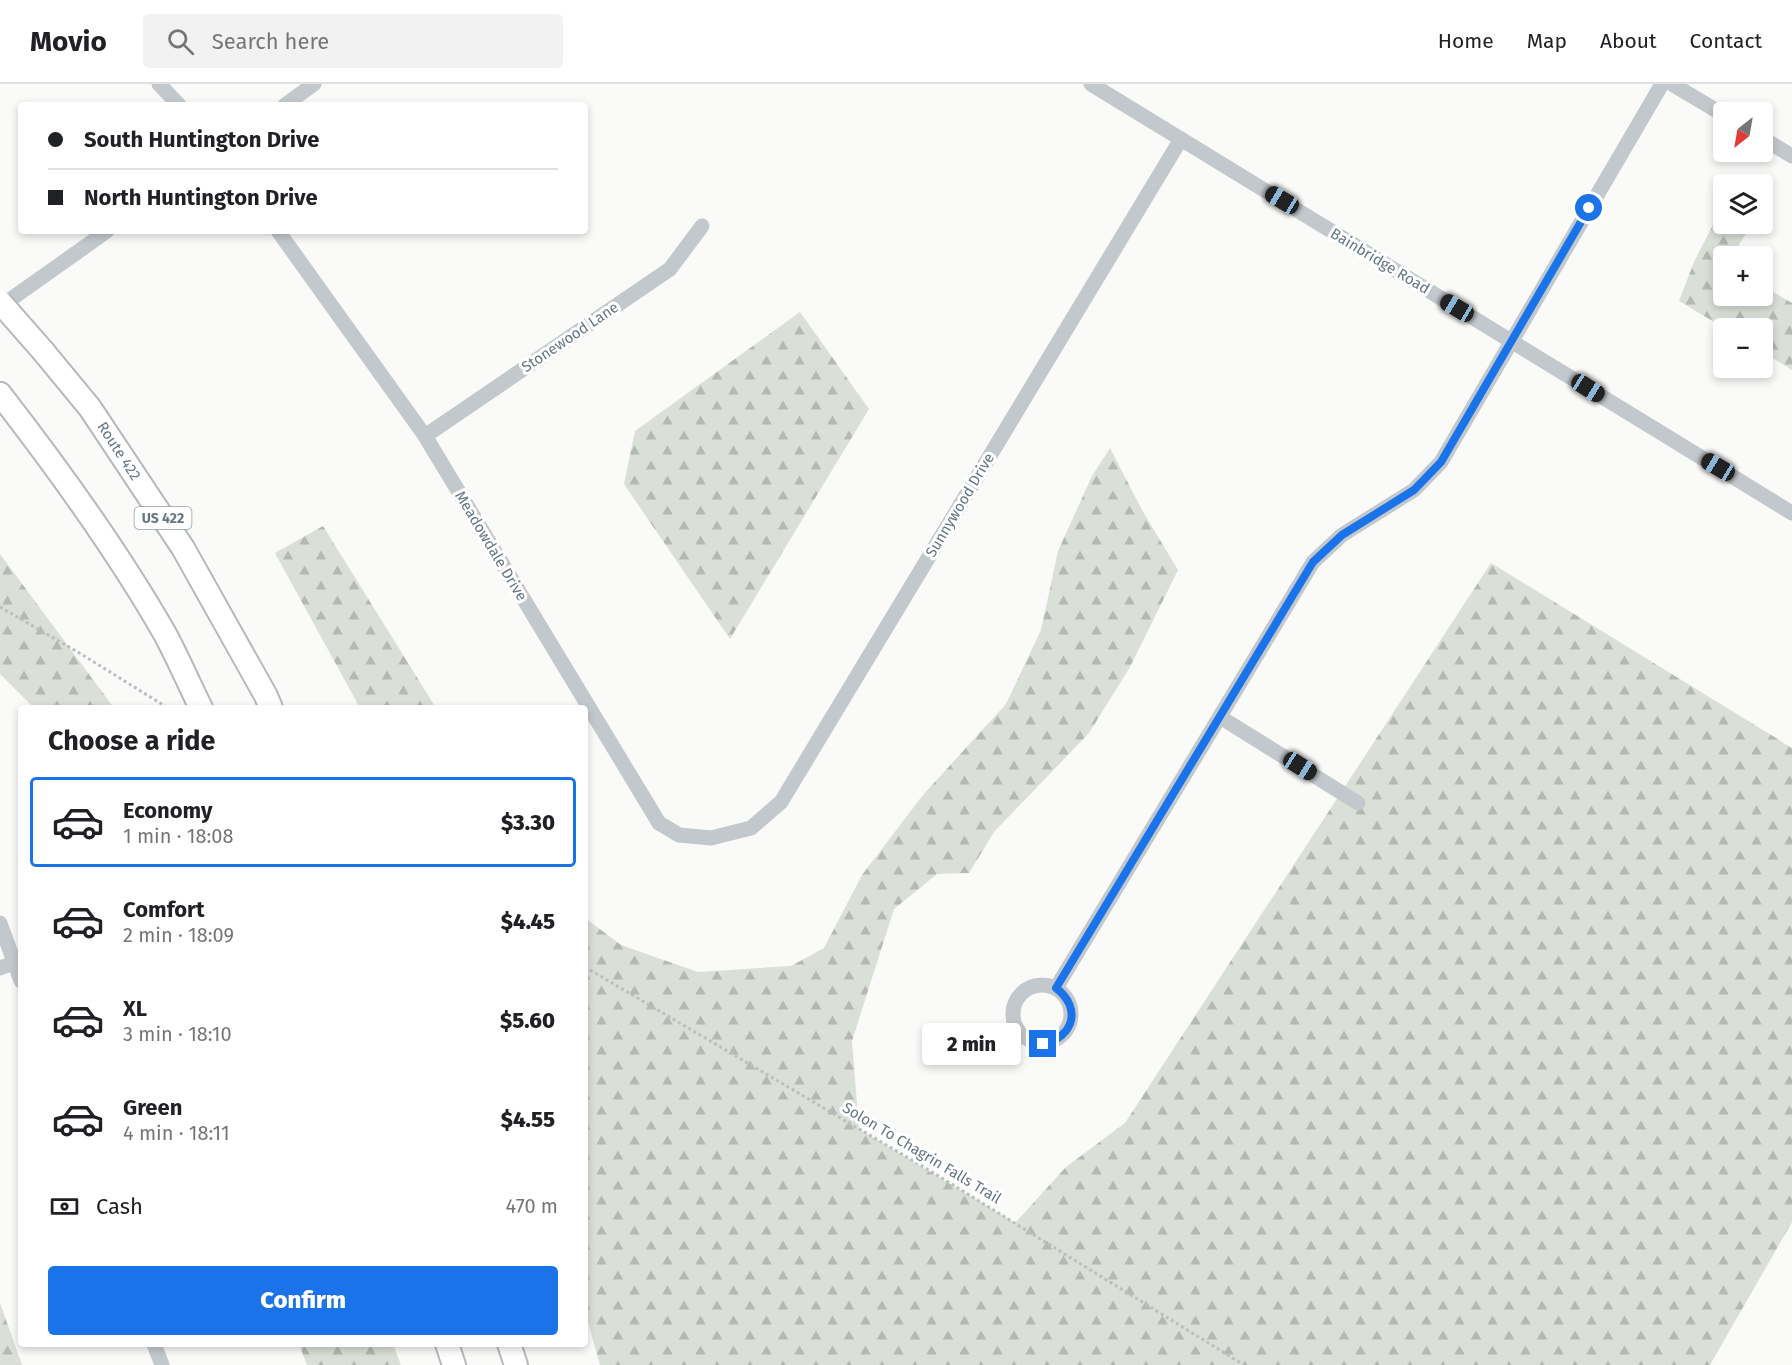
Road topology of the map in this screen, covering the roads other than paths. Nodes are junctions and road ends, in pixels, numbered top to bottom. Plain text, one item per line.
1 (159, 84) edge
2 (314, 84) edge
3 (1091, 84) edge
4 (1662, 84) edge
5 (1672, 84) edge
6 (175, 102) edge
7 (289, 102) edge
8 (1713, 108) edge
9 (1181, 139) junction
10 (1773, 145) edge
11 (1792, 156) edge
12 (702, 226) dead end
13 (103, 234) edge
14 (280, 234) edge
15 (0, 302) edge
16 (0, 307) edge
17 (1511, 341) junction
18 (0, 394) edge
19 (425, 436) junction
20 (1792, 513) edge
21 (269, 702) edge
22 (200, 705) edge
23 (588, 705) edge
24 (588, 706) edge
25 (1220, 717) junction
26 (1358, 803) dead end
27 (711, 838) joint
28 (0, 923) edge
29 (7, 965) edge
30 (18, 978) edge
31 (1056, 988) dead end
32 (155, 1347) edge
33 (448, 1347) edge
34 (510, 1347) edge
35 (162, 1365) edge
36 (454, 1365) edge
37 (516, 1365) edge

1 - 6 street
2 - 7 street
3 - 9 street, Bainbridge Road
4 - 17 street
5 - 8 street
9 - 17 street, Bainbridge Road
9 - 27 street, Sunnywood Drive
10 - 11 street
12 - 19 street, Stonewood Lane
13 - 16 street
14 - 19 street, Meadowdale Drive
15 - 21 highway, Route 422 / US 422, bridge
17 - 20 street, Bainbridge Road
17 - 25 street
18 - 22 highway
19 - 23 street, Meadowdale Drive
24 - 27 street, Meadowdale Drive
25 - 26 street
25 - 31 street
28 - 29 street
29 - 30 street
32 - 35 street
33 - 36 highway
34 - 37 highway

